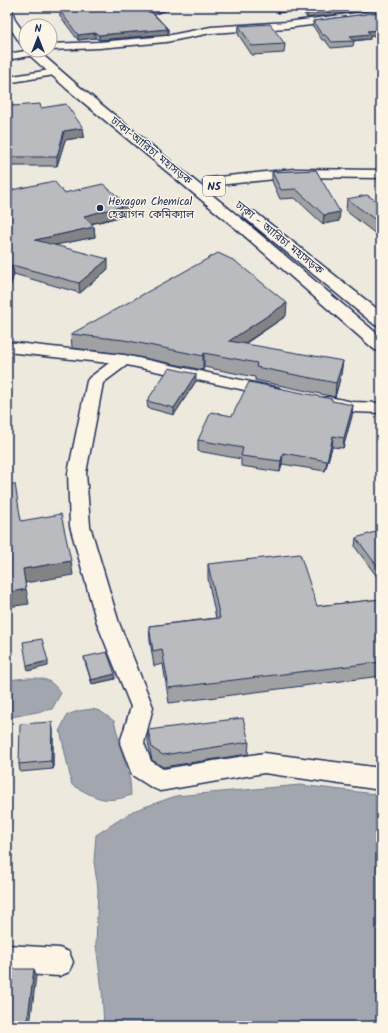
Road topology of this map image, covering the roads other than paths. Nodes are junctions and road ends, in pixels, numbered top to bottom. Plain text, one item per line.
1 (7, 10) edge
2 (381, 13) edge
3 (18, 32) edge
4 (58, 47) edge
5 (18, 54) edge
6 (7, 58) edge
7 (40, 58) edge
8 (58, 58) edge
9 (56, 72) junction
10 (7, 80) edge
11 (381, 174) edge
12 (209, 182) junction
13 (227, 196) dead end
14 (239, 206) dead end
15 (381, 321) edge
16 (381, 346) edge
17 (7, 347) edge
18 (124, 360) junction
19 (284, 393) edge
20 (315, 399) edge
21 (381, 408) edge
22 (381, 779) edge
23 (7, 959) edge
24 (59, 962) dead end

1 - 3 highway, ঢাকা-আরিচা মহাসড়ক / N5
2 - 4 street
5 - 6 street
7 - 9 highway, ঢাকা-আরিচা মহাসড়ক / N5
8 - 12 highway, ঢাকা - আরিচা মহাসড়ক / N5
9 - 10 street
9 - 16 highway, ঢাকা-আরিচা মহাসড়ক / N5
11 - 12 street
12 - 13 highway, ঢাকা - আরিচা মহাসড়ক / N5
14 - 15 highway, ঢাকা - আরিচা মহাসড়ক / N5
17 - 18 street
18 - 19 street
18 - 22 street
20 - 21 street
23 - 24 street

